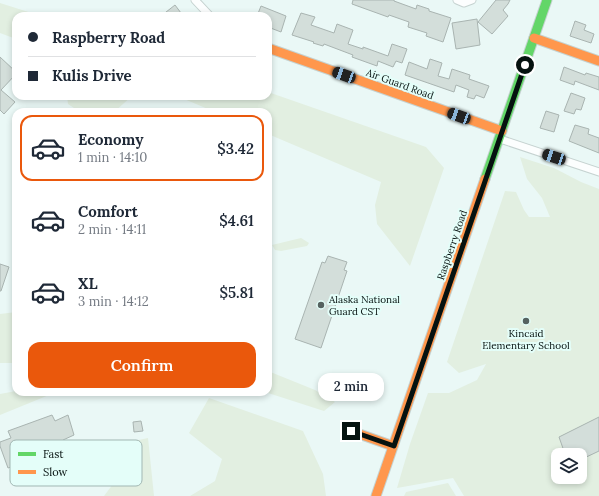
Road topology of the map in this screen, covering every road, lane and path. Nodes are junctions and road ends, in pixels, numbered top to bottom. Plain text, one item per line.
1 (195, 0) edge
2 (458, 0) edge
3 (472, 0) edge
4 (547, 0) edge
5 (206, 12) edge
6 (534, 38) junction
7 (272, 49) edge
8 (599, 61) edge
9 (501, 135) junction
10 (599, 172) edge
11 (351, 431) dead end
12 (394, 446) junction
13 (376, 496) edge

1 - 5 street
2 - 3 street
4 - 6 main road, Raspberry Road
6 - 8 main road
6 - 9 main road, Raspberry Road
7 - 9 main road, Air Guard Road
9 - 10 street
9 - 12 main road, Raspberry Road
11 - 12 main road
12 - 13 main road, Raspberry Road

